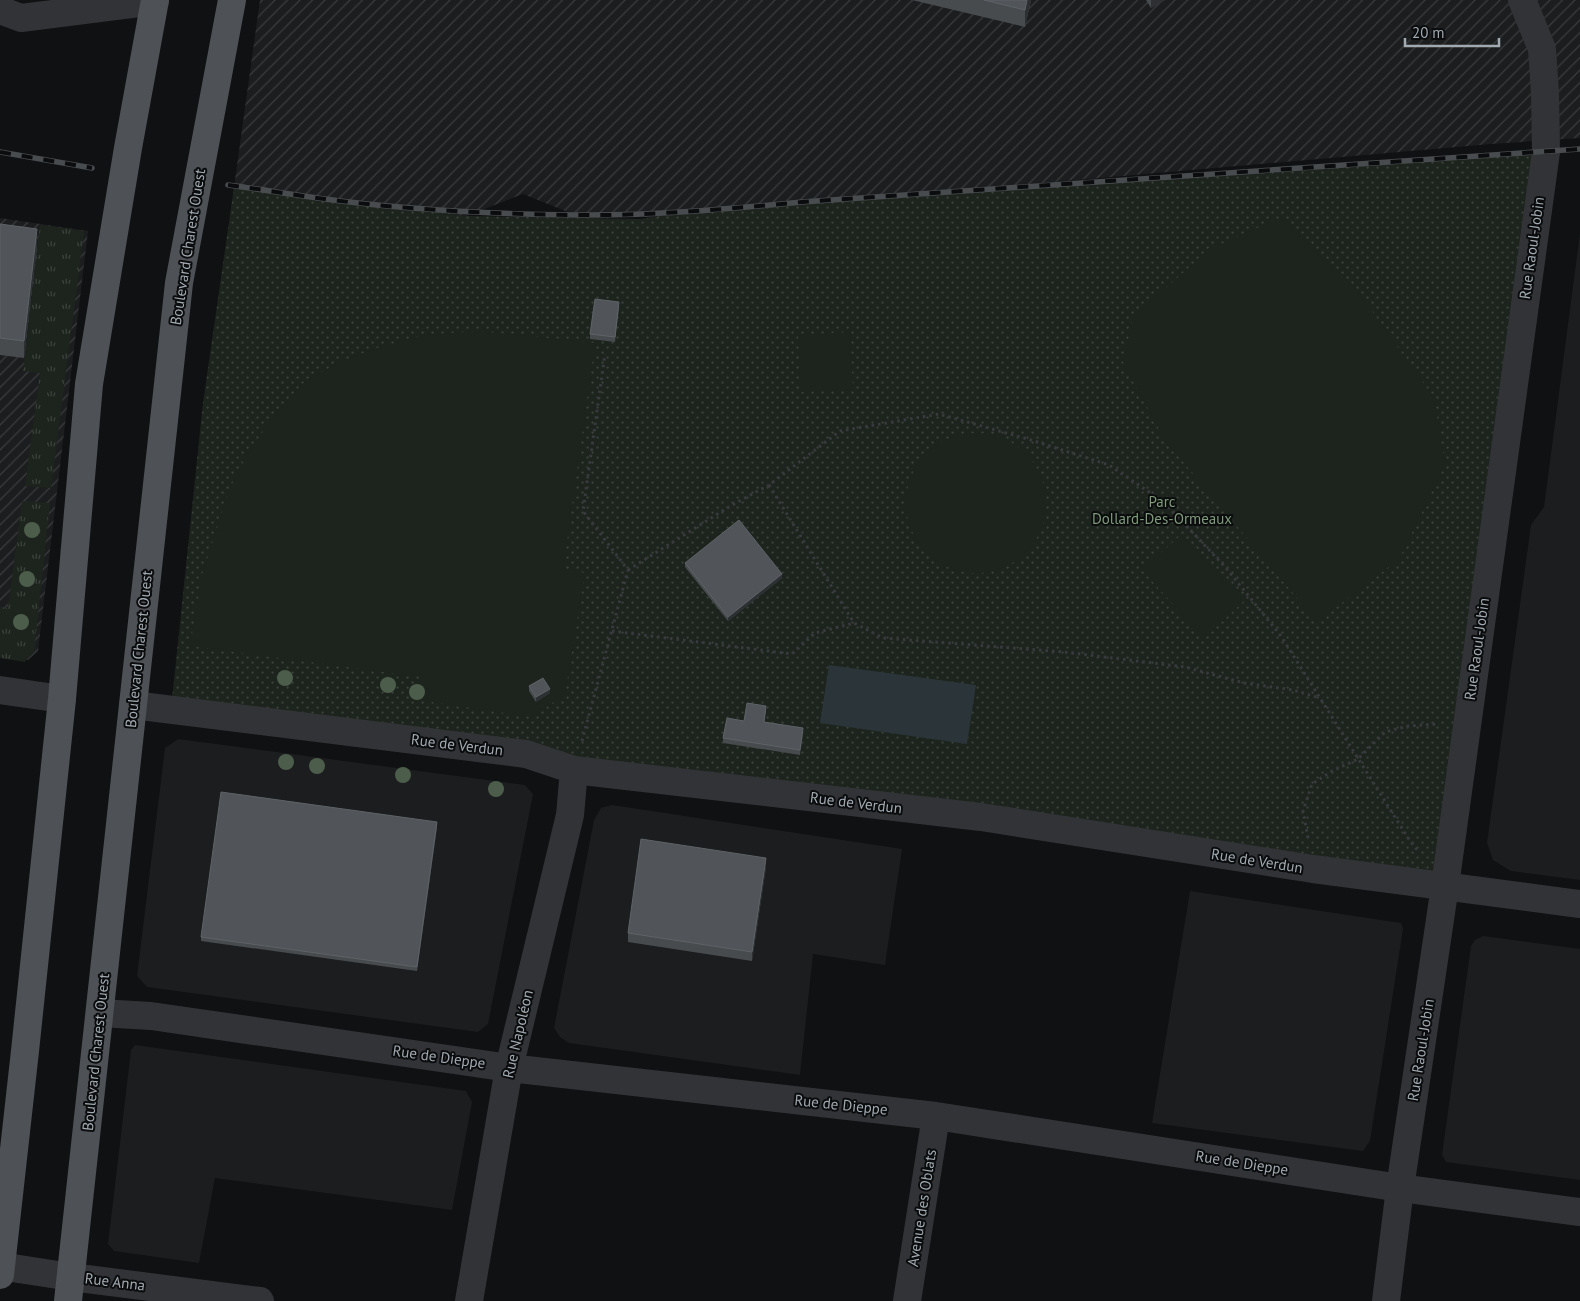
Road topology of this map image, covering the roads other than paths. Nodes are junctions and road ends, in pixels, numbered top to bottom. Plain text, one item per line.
1 (155, 0) edge
2 (232, 0) edge
3 (1522, 0) edge
4 (0, 10) edge
5 (0, 690) edge
6 (62, 698) junction
7 (133, 705) junction
8 (574, 770) junction
9 (1445, 886) junction
10 (1580, 904) edge
11 (100, 1013) junction
12 (509, 1068) junction
13 (936, 1116) junction
14 (1400, 1188) junction
15 (1580, 1212) edge
16 (0, 1269) edge
17 (70, 1289) edge
18 (260, 1301) edge
19 (469, 1301) edge
20 (908, 1301) edge
21 (1386, 1301) edge

1 - 4 street
1 - 6 main road
2 - 7 main road, Boulevard Charest Ouest
3 - 9 street, Rue Raoul-Jobin
5 - 6 street
6 - 16 main road
7 - 8 street, Rue de Verdun
7 - 11 main road, Boulevard Charest Ouest
8 - 9 street, Rue de Verdun
8 - 12 street, Rue Napoléon
9 - 10 street, Rue de Verdun
9 - 14 street, Rue Raoul-Jobin
11 - 12 street, Rue de Dieppe
11 - 17 main road, Boulevard Charest Ouest
12 - 13 street, Rue de Dieppe
12 - 19 street, Rue Napoléon
13 - 14 street, Rue de Dieppe
13 - 20 street, Avenue des Oblats
14 - 15 street, Rue de Dieppe
14 - 21 street, Rue Raoul-Jobin
16 - 17 street, Rue Anna
17 - 18 street, Rue Anna

